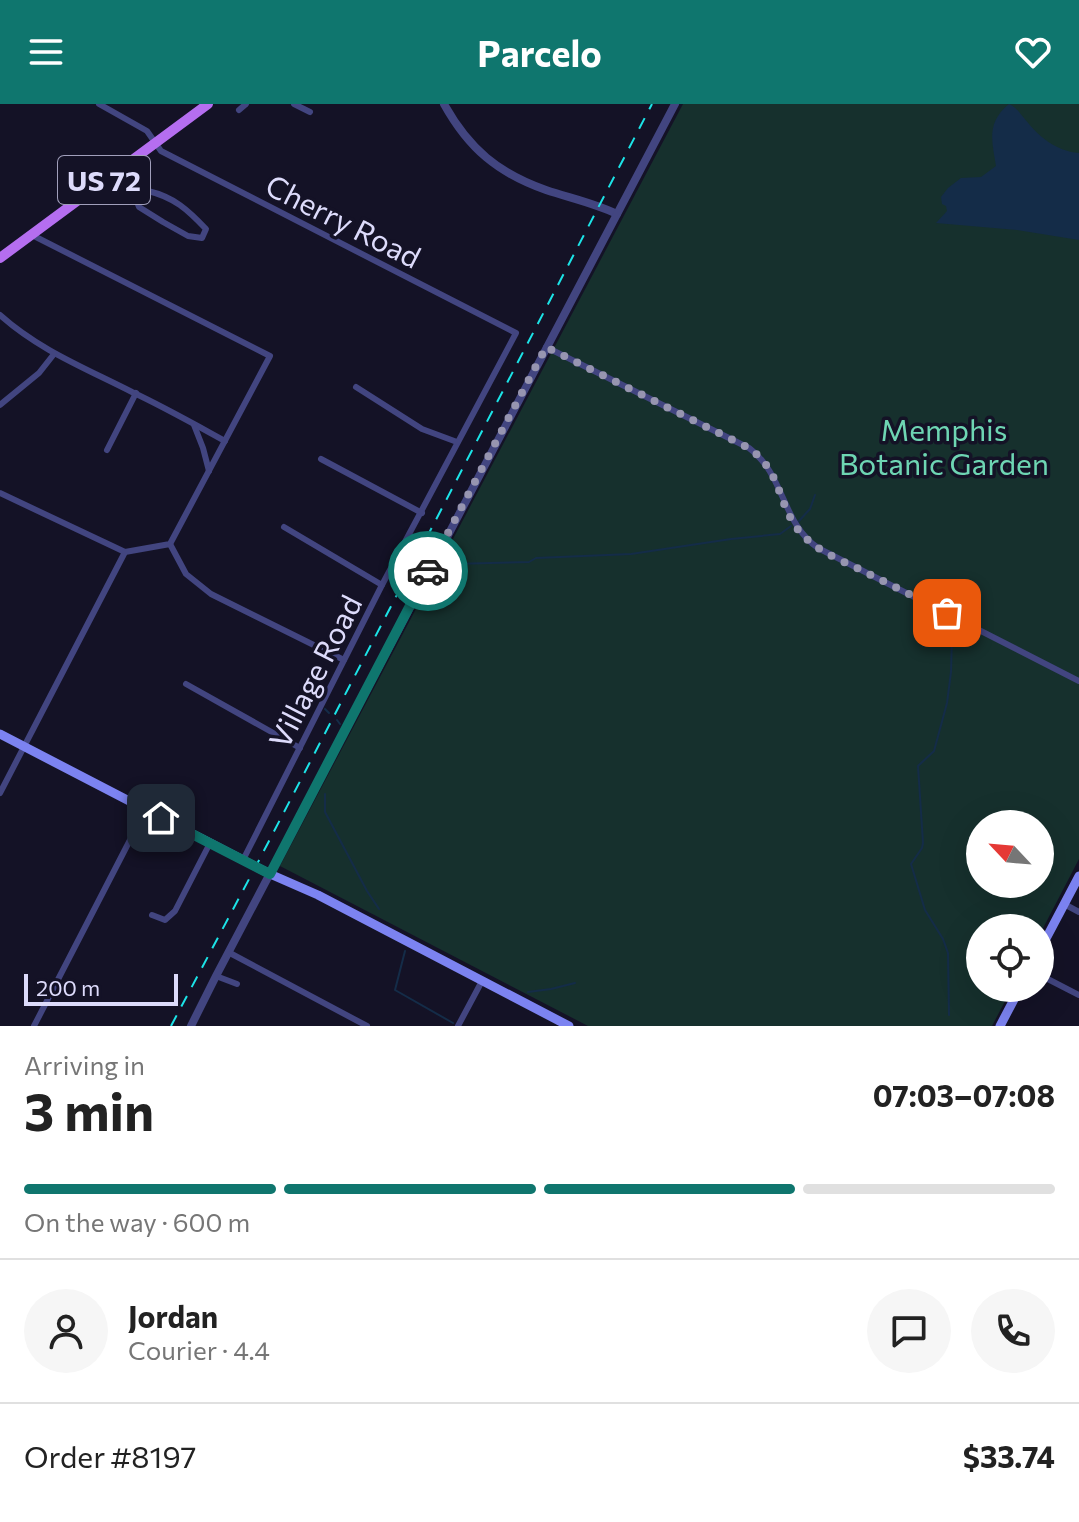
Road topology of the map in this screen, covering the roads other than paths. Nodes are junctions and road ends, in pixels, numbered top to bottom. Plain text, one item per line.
1 (101, 104) edge
2 (208, 104) edge
3 (246, 104) edge
4 (294, 104) edge
5 (444, 104) edge
6 (675, 104) edge
7 (239, 110) dead end
8 (310, 112) dead end
9 (155, 141) junction
10 (118, 170) junction
11 (134, 194) junction
12 (617, 214) junction
13 (30, 234) junction
14 (0, 258) edge
15 (0, 315) edge
16 (516, 333) joint
17 (546, 347) junction
18 (54, 354) junction
19 (356, 387) dead end
20 (136, 393) junction
21 (0, 405) edge
22 (194, 425) junction
23 (225, 441) junction
24 (457, 442) junction
25 (107, 450) dead end
26 (321, 459) dead end
27 (209, 471) junction
28 (0, 493) edge
29 (422, 513) junction
30 (284, 527) dead end
31 (170, 544) junction
32 (125, 552) junction
33 (382, 585) junction
34 (344, 660) junction
35 (1079, 681) edge
36 (186, 684) dead end
37 (0, 734) edge
38 (24, 747) junction
39 (300, 748) junction
40 (0, 793) edge
41 (146, 809) junction
42 (210, 843) junction
43 (243, 860) junction
44 (270, 874) junction
45 (1079, 876) edge
46 (1064, 904) junction
47 (1079, 912) edge
48 (152, 915) dead end
49 (1054, 923) edge
50 (228, 952) junction
51 (216, 976) junction
52 (482, 981) junction
53 (1054, 982) edge
54 (237, 984) dead end
55 (1079, 995) edge
56 (1013, 1002) edge
57 (34, 1026) edge
58 (191, 1026) edge
59 (367, 1026) edge
60 (458, 1026) edge
61 (569, 1026) edge
62 (1000, 1026) edge

1 - 9 street, Cherry Road
2 - 9 main road, US 72
3 - 7 street
4 - 8 street
5 - 12 street
6 - 12 street
9 - 10 main road, US 72
9 - 16 street, Cherry Road
10 - 11 street
10 - 13 main road, US 72
11 - 11 street
12 - 17 street
13 - 14 main road, US 72
13 - 23 street
15 - 18 street
16 - 24 street, Village Road
17 - 35 street
17 - 44 street
18 - 20 street
18 - 21 street
19 - 24 street
20 - 22 street
20 - 25 street
22 - 23 street
22 - 27 street
23 - 27 street
24 - 29 street, Village Road
26 - 29 street
27 - 31 street
28 - 32 street
29 - 33 street, Village Road
30 - 33 street
31 - 32 street
31 - 34 street
32 - 38 street
33 - 34 street, Village Road
34 - 39 street, Village Road
36 - 39 street
37 - 38 main road
38 - 40 street
38 - 41 main road
39 - 43 street, Village Road
41 - 42 main road
41 - 57 street
42 - 43 main road
42 - 48 street
43 - 44 main road
44 - 50 street
44 - 52 main road
45 - 46 main road
46 - 47 street
46 - 49 main road
50 - 51 street
50 - 59 street
51 - 54 street
51 - 58 street
52 - 60 street
52 - 61 main road
53 - 55 street
56 - 62 main road

